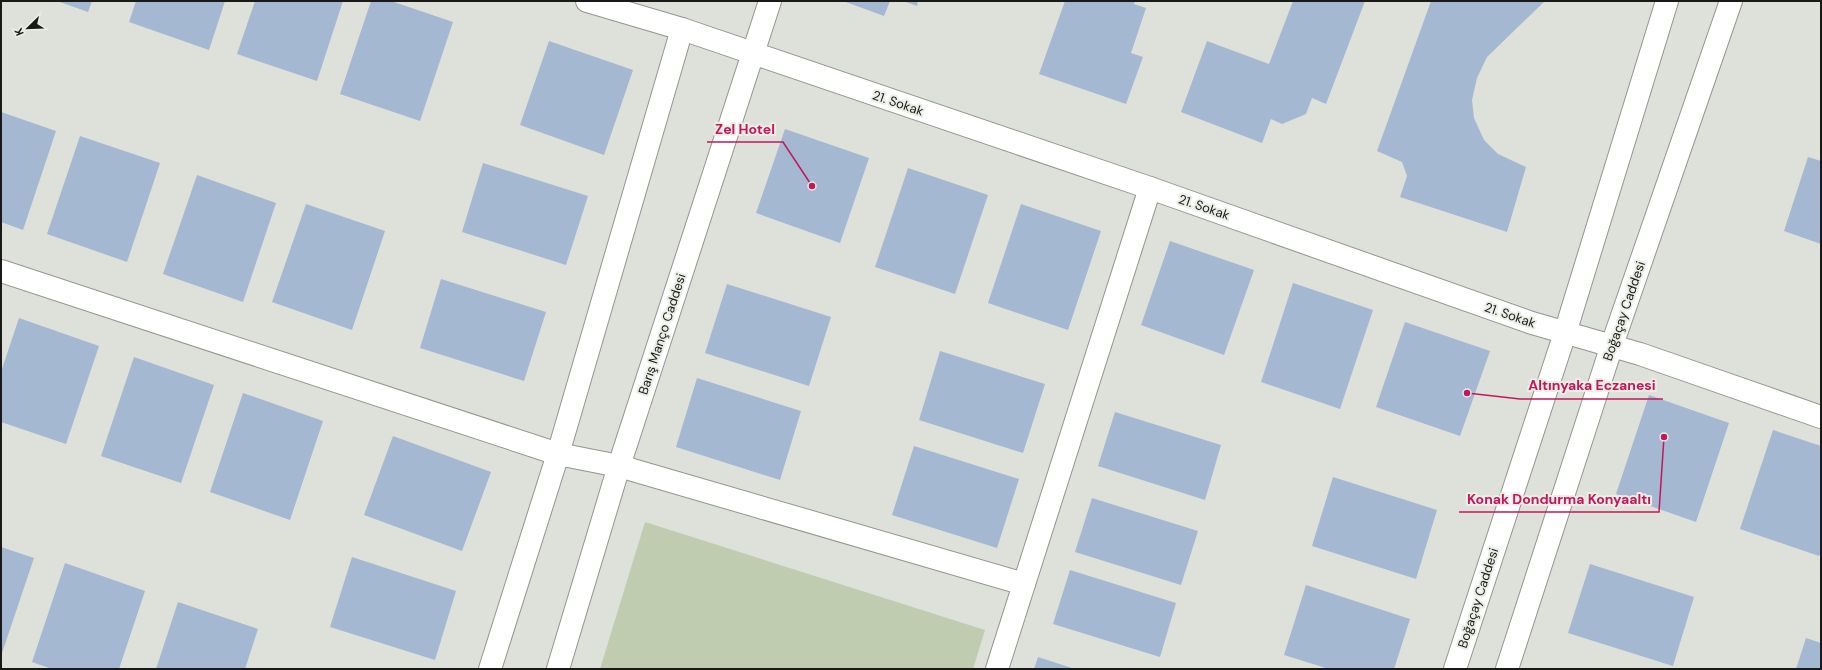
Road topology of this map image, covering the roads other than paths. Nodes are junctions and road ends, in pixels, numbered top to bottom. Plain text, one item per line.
1 (586, 1) edge
2 (770, 1) edge
3 (1667, 1) edge
4 (1731, 1) edge
5 (682, 29) junction
6 (753, 55) junction
7 (1150, 188) junction
8 (1, 271) edge
9 (1565, 333) junction
10 (1612, 345) junction
11 (1821, 417) edge
12 (558, 454) junction
13 (619, 466) junction
14 (1024, 584) junction
15 (490, 669) edge
16 (558, 669) edge
17 (997, 669) edge
18 (1455, 669) edge
19 (1507, 669) edge

1 - 5 street, 21. Sokak
2 - 6 street, Barış Manço Caddesi
3 - 9 street, Boğaçay Caddesi
4 - 10 street, Boğaçay Caddesi
5 - 6 street, 21. Sokak
5 - 12 street
6 - 7 street, 21. Sokak
6 - 13 street, Barış Manço Caddesi
7 - 9 street, 21. Sokak
7 - 14 street
8 - 12 street
9 - 10 street, 21. Sokak
9 - 18 street, Boğaçay Caddesi
10 - 11 street, 21. Sokak
10 - 19 street, Boğaçay Caddesi
12 - 13 street
12 - 15 street
13 - 14 street
13 - 16 street, Barış Manço Caddesi
14 - 17 street

